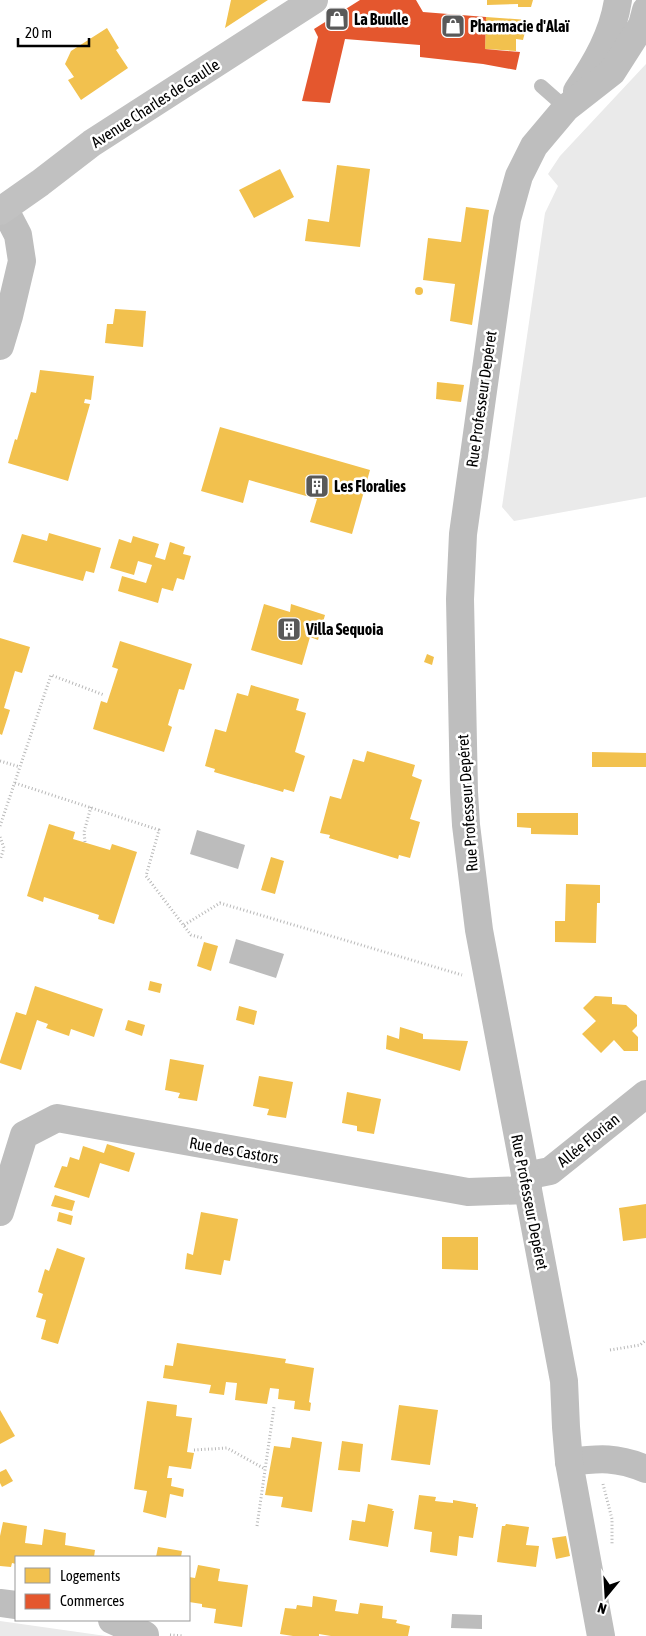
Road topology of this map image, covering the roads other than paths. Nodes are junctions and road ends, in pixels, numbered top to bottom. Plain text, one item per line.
1 (314, 0) edge
2 (618, 0) edge
3 (646, 10) edge
4 (541, 86) dead end
5 (566, 108) junction
6 (2, 210) edge
7 (0, 346) edge
8 (646, 1094) edge
9 (527, 1183) junction
10 (0, 1212) edge
11 (569, 1462) junction
12 (646, 1469) edge
13 (0, 1603) edge
14 (15, 1605) edge
15 (114, 1621) edge
16 (145, 1635) dead end
17 (601, 1636) edge

1 - 6 main road, Avenue Charles de Gaulle
2 - 5 street
3 - 5 street, Rue Professeur Depéret
4 - 5 lane
5 - 9 street, Rue Professeur Depéret
6 - 7 street
8 - 9 street, Allée Florian
9 - 10 street, Rue des Castors
9 - 11 street, Rue Professeur Depéret
11 - 12 street
11 - 17 street, Rue Professeur Depéret
13 - 14 street
15 - 16 street

